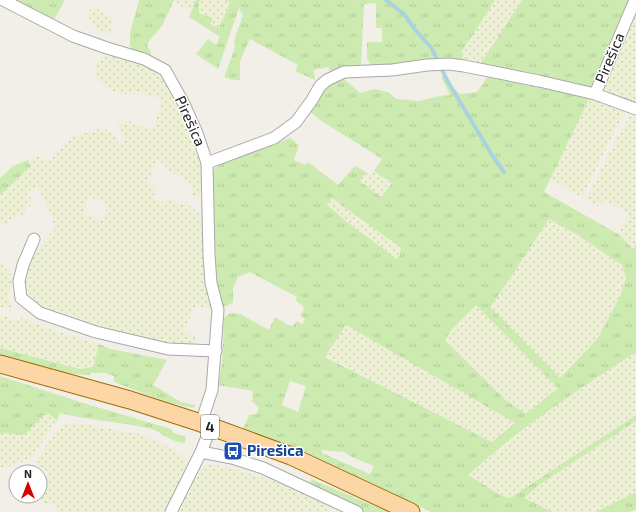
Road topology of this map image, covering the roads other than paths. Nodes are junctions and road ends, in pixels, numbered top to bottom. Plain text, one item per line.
1 (3, 0) edge
2 (635, 0) edge
3 (595, 94) junction
4 (636, 109) edge
5 (207, 163) junction
6 (34, 239) dead end
7 (216, 350) junction
8 (0, 364) edge
9 (206, 425) junction
10 (201, 452) junction
11 (171, 512) edge
12 (357, 512) edge
13 (412, 512) edge

1 - 5 street, Pirešica
2 - 3 street, Pirešica
3 - 4 street
3 - 5 street
5 - 7 street, Pirešica
6 - 7 street
7 - 9 street, Pirešica
8 - 9 main road, 4
9 - 10 street, Pirešica
9 - 13 main road, 4
10 - 11 street, Pirešica
10 - 12 street

